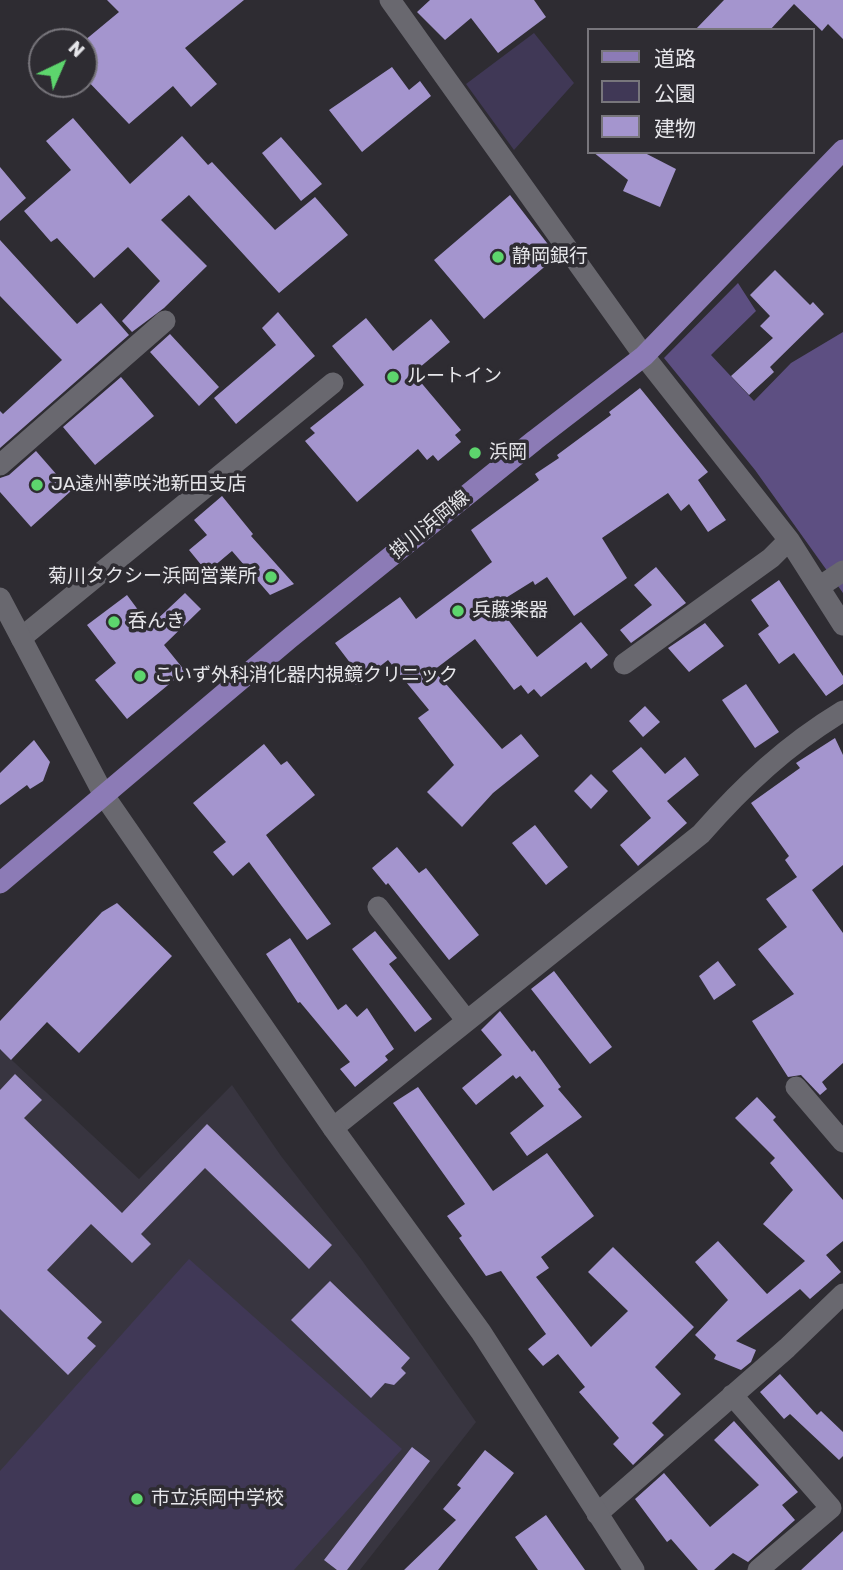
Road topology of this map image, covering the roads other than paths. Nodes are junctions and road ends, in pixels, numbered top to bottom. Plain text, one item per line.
1 (390, 0) edge
2 (843, 150) edge
3 (165, 321) dead end
4 (645, 356) junction
5 (333, 383) dead end
6 (0, 465) edge
7 (789, 540) junction
8 (843, 571) edge
9 (819, 587) junction
10 (0, 598) edge
11 (843, 625) edge
12 (20, 638) junction
13 (624, 664) dead end
14 (843, 711) edge
15 (105, 797) junction
16 (0, 883) edge
17 (378, 907) dead end
18 (467, 1021) junction
19 (796, 1087) dead end
20 (332, 1128) junction
21 (843, 1142) edge
22 (839, 1304) edge
23 (732, 1395) junction
24 (597, 1514) junction
25 (634, 1570) edge
26 (758, 1570) edge

1 - 4 street
2 - 4 main road, 掛川浜岡線
3 - 6 street
4 - 7 street
4 - 15 main road, 掛川浜岡線
5 - 12 street
7 - 9 street
7 - 13 street
8 - 9 street
9 - 11 street
10 - 12 street
12 - 15 street
14 - 18 street
15 - 16 main road, 掛川浜岡線
15 - 20 street
17 - 18 street
18 - 20 street
19 - 21 street
20 - 24 street
22 - 23 street
23 - 24 street
23 - 26 street
24 - 25 street

